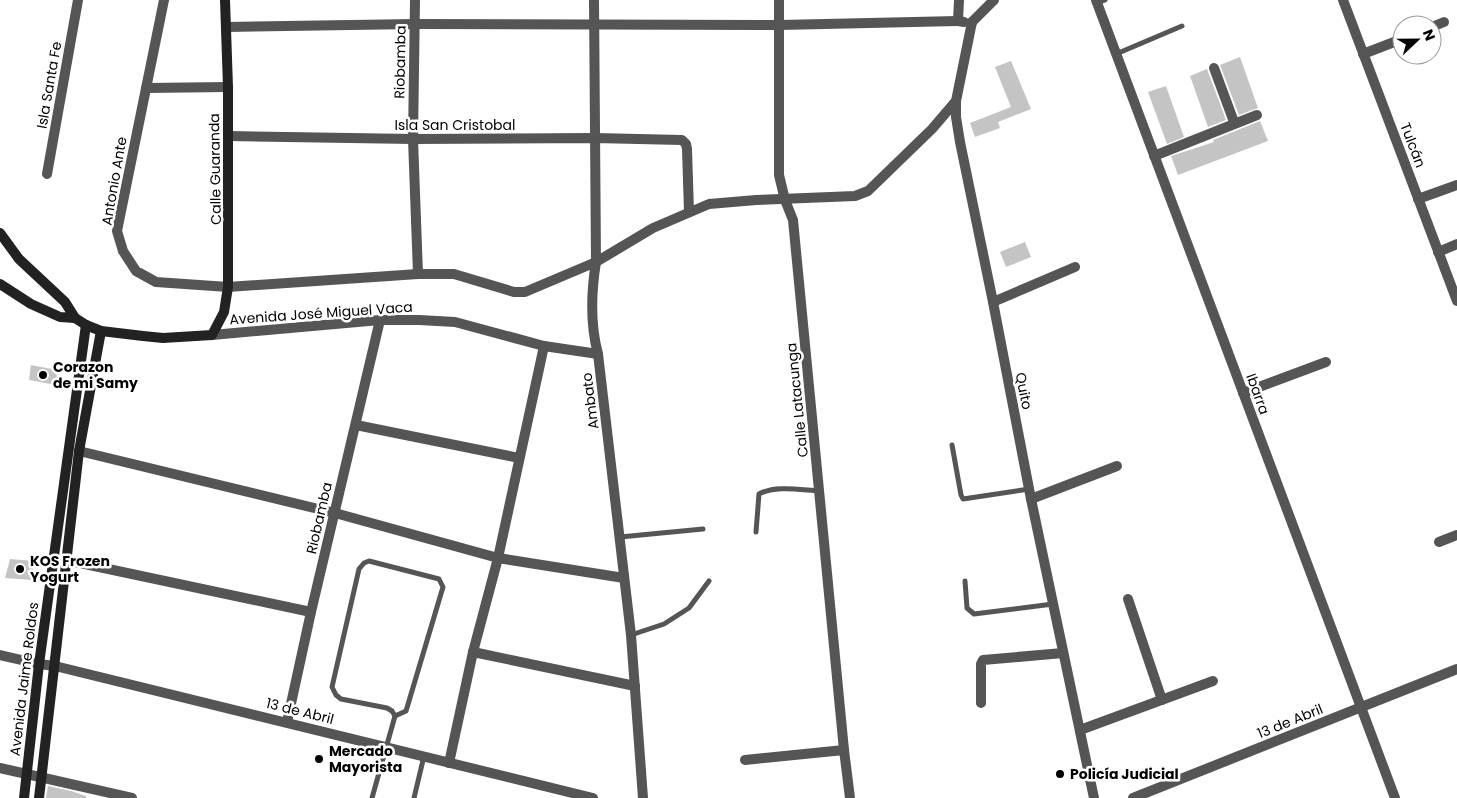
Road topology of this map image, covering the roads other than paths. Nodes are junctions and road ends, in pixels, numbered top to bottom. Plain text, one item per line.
1 (78, 0) edge
2 (164, 0) edge
3 (225, 0) edge
4 (415, 0) edge
5 (594, 0) edge
6 (779, 0) edge
7 (959, 0) edge
8 (994, 0) edge
9 (1343, 0) edge
10 (1100, 1) edge
11 (958, 21) junction
12 (972, 22) junction
13 (415, 24) junction
14 (594, 25) junction
15 (780, 25) junction
16 (1182, 26) dead end
17 (226, 28) junction
18 (1392, 43) edge
19 (1116, 54) junction
20 (1363, 54) junction
21 (1214, 68) dead end
22 (228, 87) junction
23 (146, 88) junction
24 (956, 101) junction
25 (1257, 114) dead end
26 (1234, 122) junction
27 (228, 136) junction
28 (594, 138) junction
29 (413, 139) junction
30 (1154, 156) junction
31 (46, 174) dead end
32 (1457, 185) edge
33 (1418, 199) junction
34 (785, 200) junction
35 (689, 212) junction
36 (0, 233) edge
37 (1457, 244) edge
38 (1438, 252) junction
39 (596, 262) junction
40 (1075, 268) dead end
41 (418, 274) junction
42 (0, 284) edge
43 (228, 287) junction
44 (1457, 301) edge
45 (993, 302) junction
46 (75, 318) junction
47 (380, 320) junction
48 (86, 325) junction
49 (101, 330) junction
50 (212, 335) junction
51 (544, 346) junction
52 (598, 354) junction
53 (1326, 362) dead end
54 (1243, 393) junction
55 (356, 425) junction
56 (952, 445) dead end
57 (80, 451) junction
58 (519, 458) junction
59 (1117, 466) dead end
60 (820, 491) junction
61 (1030, 494) junction
62 (334, 513) junction
63 (703, 529) dead end
64 (756, 532) dead end
65 (1457, 535) edge
66 (619, 537) junction
67 (1439, 542) dead end
68 (498, 558) junction
69 (66, 560) junction
70 (624, 578) junction
71 (709, 581) dead end
72 (965, 581) dead end
73 (1128, 599) dead end
74 (1054, 604) junction
75 (311, 612) junction
76 (631, 635) junction
77 (472, 652) junction
78 (1063, 653) junction
79 (0, 655) edge
80 (39, 664) junction
81 (55, 666) junction
82 (1457, 670) edge
83 (1213, 681) dead end
84 (635, 686) junction
85 (1162, 700) junction
86 (981, 703) dead end
87 (1360, 708) junction
88 (395, 716) junction
89 (287, 722) junction
90 (1080, 730) junction
91 (386, 746) junction
92 (844, 750) junction
93 (424, 756) junction
94 (745, 760) dead end
95 (449, 762) junction
96 (0, 768) edge
97 (27, 774) junction
98 (41, 778) junction
99 (586, 797) edge
100 (24, 798) edge
101 (39, 798) edge
102 (132, 798) edge
103 (372, 798) edge
104 (414, 798) edge
105 (643, 798) edge
106 (850, 798) edge
107 (1094, 798) edge
108 (1133, 798) edge
109 (1395, 798) edge

1 - 31 street, Isla Santa Fe
2 - 23 street, Antonio Ante
3 - 17 street, Calle Guaranda
4 - 13 street, Riobamba
5 - 14 street, Ambato
6 - 15 street, Calle Latacunga
7 - 11 street
8 - 12 street
9 - 20 street, Tulcán
10 - 19 street, Ibarra
11 - 12 street
11 - 15 street
12 - 24 street, Quito
13 - 14 street
13 - 17 street
13 - 29 street, Riobamba
14 - 15 street
14 - 28 street, Ambato
15 - 34 street, Calle Latacunga
16 - 19 lane
17 - 22 street, Calle Guaranda
18 - 20 street
19 - 30 street, Ibarra
20 - 33 street, Tulcán
21 - 26 street
22 - 23 street
22 - 27 street, Calle Guaranda
23 - 43 street, Antonio Ante
24 - 34 street, Antonio Ante
24 - 45 street, Quito
25 - 26 street
26 - 30 street
27 - 29 street, Isla San Cristobal
27 - 43 street, Calle Guaranda
28 - 29 street, Isla San Cristobal
28 - 35 street, Isla San Cristobal
28 - 39 street, Ambato
29 - 41 street, Riobamba
30 - 54 street, Ibarra
32 - 33 street
33 - 38 street, Tulcán
34 - 35 street, Antonio Ante
34 - 60 street, Calle Latacunga
35 - 39 street, Antonio Ante
36 - 46 street, Avenida José Miguel Vaca
37 - 38 street
38 - 44 street, Tulcán
39 - 41 street, Antonio Ante
39 - 52 street, Ambato
40 - 45 street
41 - 43 street, Antonio Ante
42 - 46 street, Avenida José Miguel Vaca
43 - 50 street, Calle Guaranda
45 - 61 street, Quito
46 - 48 street, Avenida José Miguel Vaca
47 - 50 street, Avenida José Miguel Vaca
47 - 51 street, Avenida José Miguel Vaca
47 - 55 street, Riobamba
48 - 49 street, Avenida José Miguel Vaca
48 - 80 street, Avenida Jaime Roldos
49 - 50 street, Avenida José Miguel Vaca
49 - 57 street, Avenida Jaime Roldos
51 - 52 street, Avenida José Miguel Vaca
51 - 58 street
52 - 66 street, Ambato
53 - 54 street
54 - 87 street, Ibarra
55 - 58 street
55 - 62 street, Riobamba
56 - 61 lane
57 - 62 street
57 - 69 street, Avenida Jaime Roldos
58 - 68 street
59 - 61 street
60 - 64 lane
60 - 92 street, Calle Latacunga
61 - 74 street, Quito
62 - 68 street
62 - 75 street, Riobamba
63 - 66 lane
65 - 67 street
66 - 70 street, Ambato
68 - 70 street
68 - 77 street
69 - 75 street
69 - 81 street, Avenida Jaime Roldos
70 - 76 street, Ambato
71 - 76 lane
72 - 74 lane
73 - 85 street
74 - 78 street, Quito
75 - 89 street, Riobamba
76 - 84 street, Ambato
77 - 84 street
77 - 95 street
78 - 86 street
78 - 90 street, Quito
79 - 80 street, 13 de Abril
80 - 81 street, 13 de Abril
80 - 97 street, Avenida Jaime Roldos
81 - 89 street, 13 de Abril
81 - 98 street, Avenida Jaime Roldos
82 - 87 street, 13 de Abril
83 - 85 street
84 - 105 street, Ambato
85 - 90 street
87 - 108 street, 13 de Abril
87 - 109 street, Ibarra
88 - 88 lane
88 - 91 lane
89 - 91 street, 13 de Abril
90 - 107 street, Quito
91 - 93 street, 13 de Abril
91 - 103 lane
92 - 94 street
92 - 106 street, Calle Latacunga
93 - 95 street, 13 de Abril
93 - 104 lane
95 - 99 street, 13 de Abril
96 - 97 street
97 - 98 street
97 - 100 street, Avenida Jaime Roldos
98 - 101 street, Avenida Jaime Roldos
98 - 102 street

